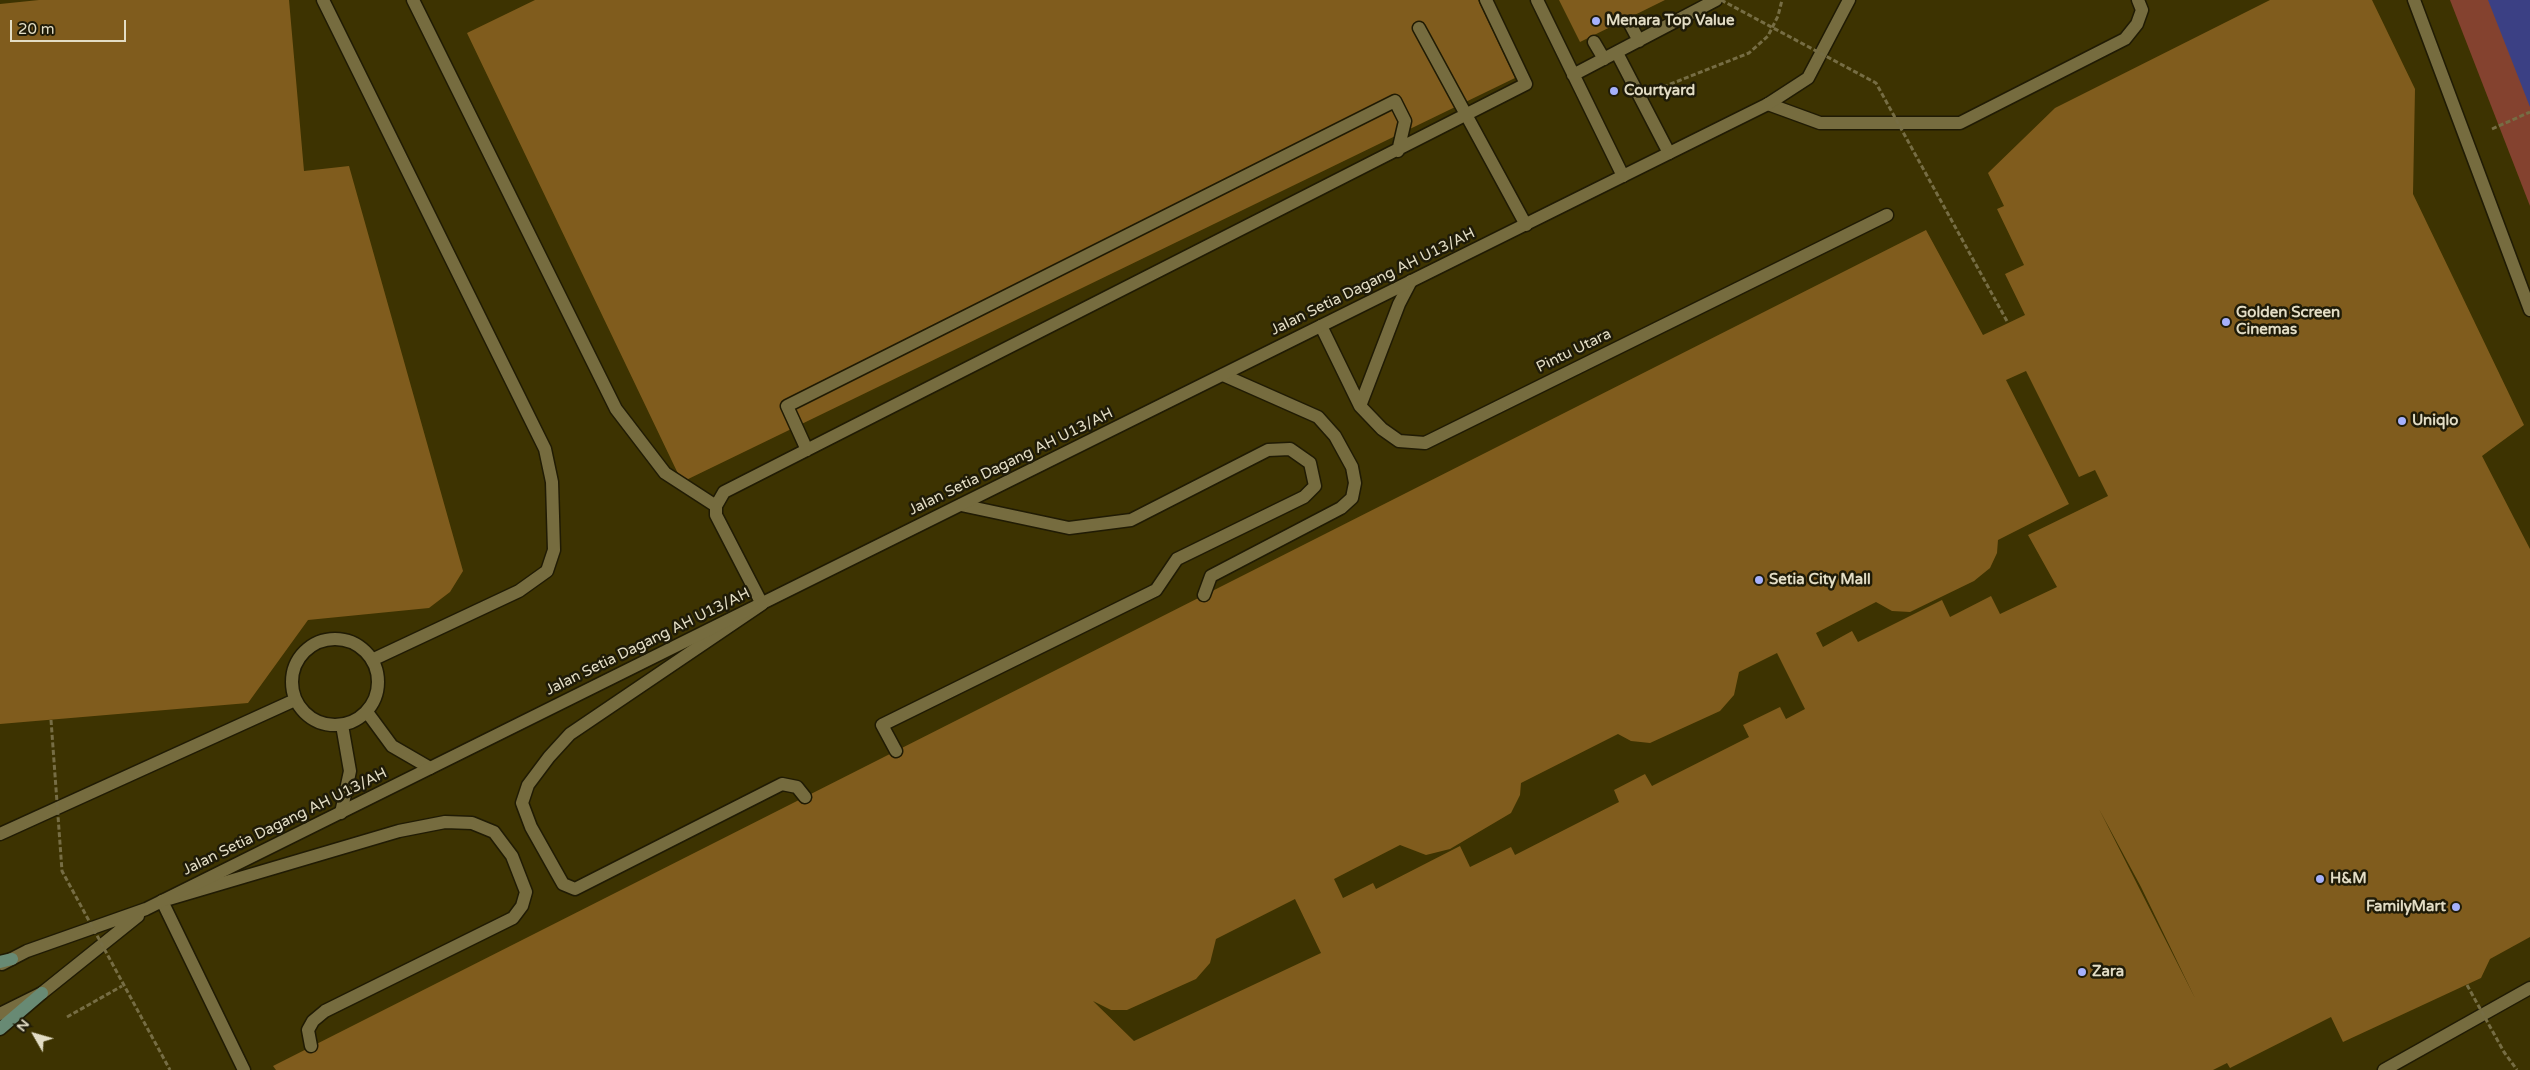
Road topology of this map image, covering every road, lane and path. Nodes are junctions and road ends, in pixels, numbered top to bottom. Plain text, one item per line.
1 (323, 0) edge
2 (413, 0) edge
3 (1486, 0) edge
4 (1537, 0) edge
5 (1716, 0) edge
6 (1721, 0) edge
7 (1782, 0) edge
8 (1849, 0) edge
9 (2138, 0) edge
10 (2414, 0) edge
11 (1628, 22) dead end
12 (1419, 28) dead end
13 (1639, 41) junction
14 (1594, 42) dead end
15 (1617, 53) junction
16 (1604, 59) junction
17 (1574, 75) junction
18 (1639, 97) junction
19 (1768, 104) junction
20 (2530, 112) edge
21 (1468, 115) junction
22 (2487, 131) dead end
23 (1398, 151) junction
24 (1670, 153) junction
25 (1623, 176) junction
26 (1887, 215) dead end
27 (1526, 225) junction
28 (1410, 281) junction
29 (2530, 310) edge
30 (2008, 323) dead end
31 (1321, 326) junction
32 (1223, 375) junction
33 (1360, 406) junction
34 (807, 450) junction
35 (962, 505) junction
36 (716, 506) junction
37 (1204, 595) dead end
38 (762, 604) junction
39 (374, 659) junction
40 (296, 700) junction
41 (366, 712) junction
42 (51, 720) dead end
43 (342, 725) junction
44 (896, 750) dead end
45 (430, 768) junction
46 (805, 797) dead end
47 (341, 813) junction
48 (0, 834) edge
49 (162, 901) junction
50 (146, 909) junction
51 (4, 962) edge
52 (2467, 985) dead end
53 (122, 986) junction
54 (2530, 988) edge
55 (42, 993) junction
56 (0, 1014) edge
57 (67, 1017) dead end
58 (0, 1029) edge
59 (311, 1046) dead end
60 (170, 1070) edge
61 (244, 1070) edge
62 (2384, 1070) edge
63 (2517, 1070) edge

1 - 39 street
2 - 36 street
3 - 21 street
4 - 17 street
5 - 13 street
6 - 30 path, bridge
7 - 18 path
8 - 19 street, Jalan Setia Dagang AH U13/AH
9 - 19 street
10 - 29 street
11 - 13 street
12 - 21 street
13 - 15 street
14 - 16 street
15 - 16 street
15 - 18 street
16 - 17 street
17 - 25 street
18 - 24 street
19 - 24 street, Jalan Setia Dagang AH U13/AH
20 - 22 path
21 - 23 street
21 - 27 street
23 - 34 street
23 - 34 street
24 - 25 street, Jalan Setia Dagang AH U13/AH
25 - 27 street, Jalan Setia Dagang AH U13/AH
26 - 33 street, Pintu Utara
27 - 28 street, Jalan Setia Dagang AH U13/AH
28 - 31 street, Jalan Setia Dagang AH U13/AH
28 - 33 street
31 - 32 street, Jalan Setia Dagang AH U13/AH
31 - 33 street, Pintu Utara
32 - 35 street, Jalan Setia Dagang AH U13/AH
32 - 37 street
34 - 36 street
35 - 38 street, Jalan Setia Dagang AH U13/AH
35 - 44 street
36 - 38 street
38 - 45 street, Jalan Setia Dagang AH U13/AH
38 - 46 street
39 - 40 street
39 - 41 street
40 - 43 street
40 - 48 street
41 - 43 street
41 - 45 street
42 - 53 path, bridge
43 - 47 street
45 - 47 street, Jalan Setia Dagang AH U13/AH
47 - 49 street, Jalan Setia Dagang AH U13/AH
49 - 50 street, Jalan Setia Dagang AH U13/AH
49 - 59 street
49 - 61 street
50 - 51 street, Jalan Setia Dagang AH U13/AH
50 - 55 street, Jalan Setia Dagang AH U13/AH
52 - 63 path, bridge
53 - 57 path
53 - 60 path, bridge
54 - 62 street
55 - 56 street, Jalan Setia Dagang AH U13/AH
55 - 58 street

